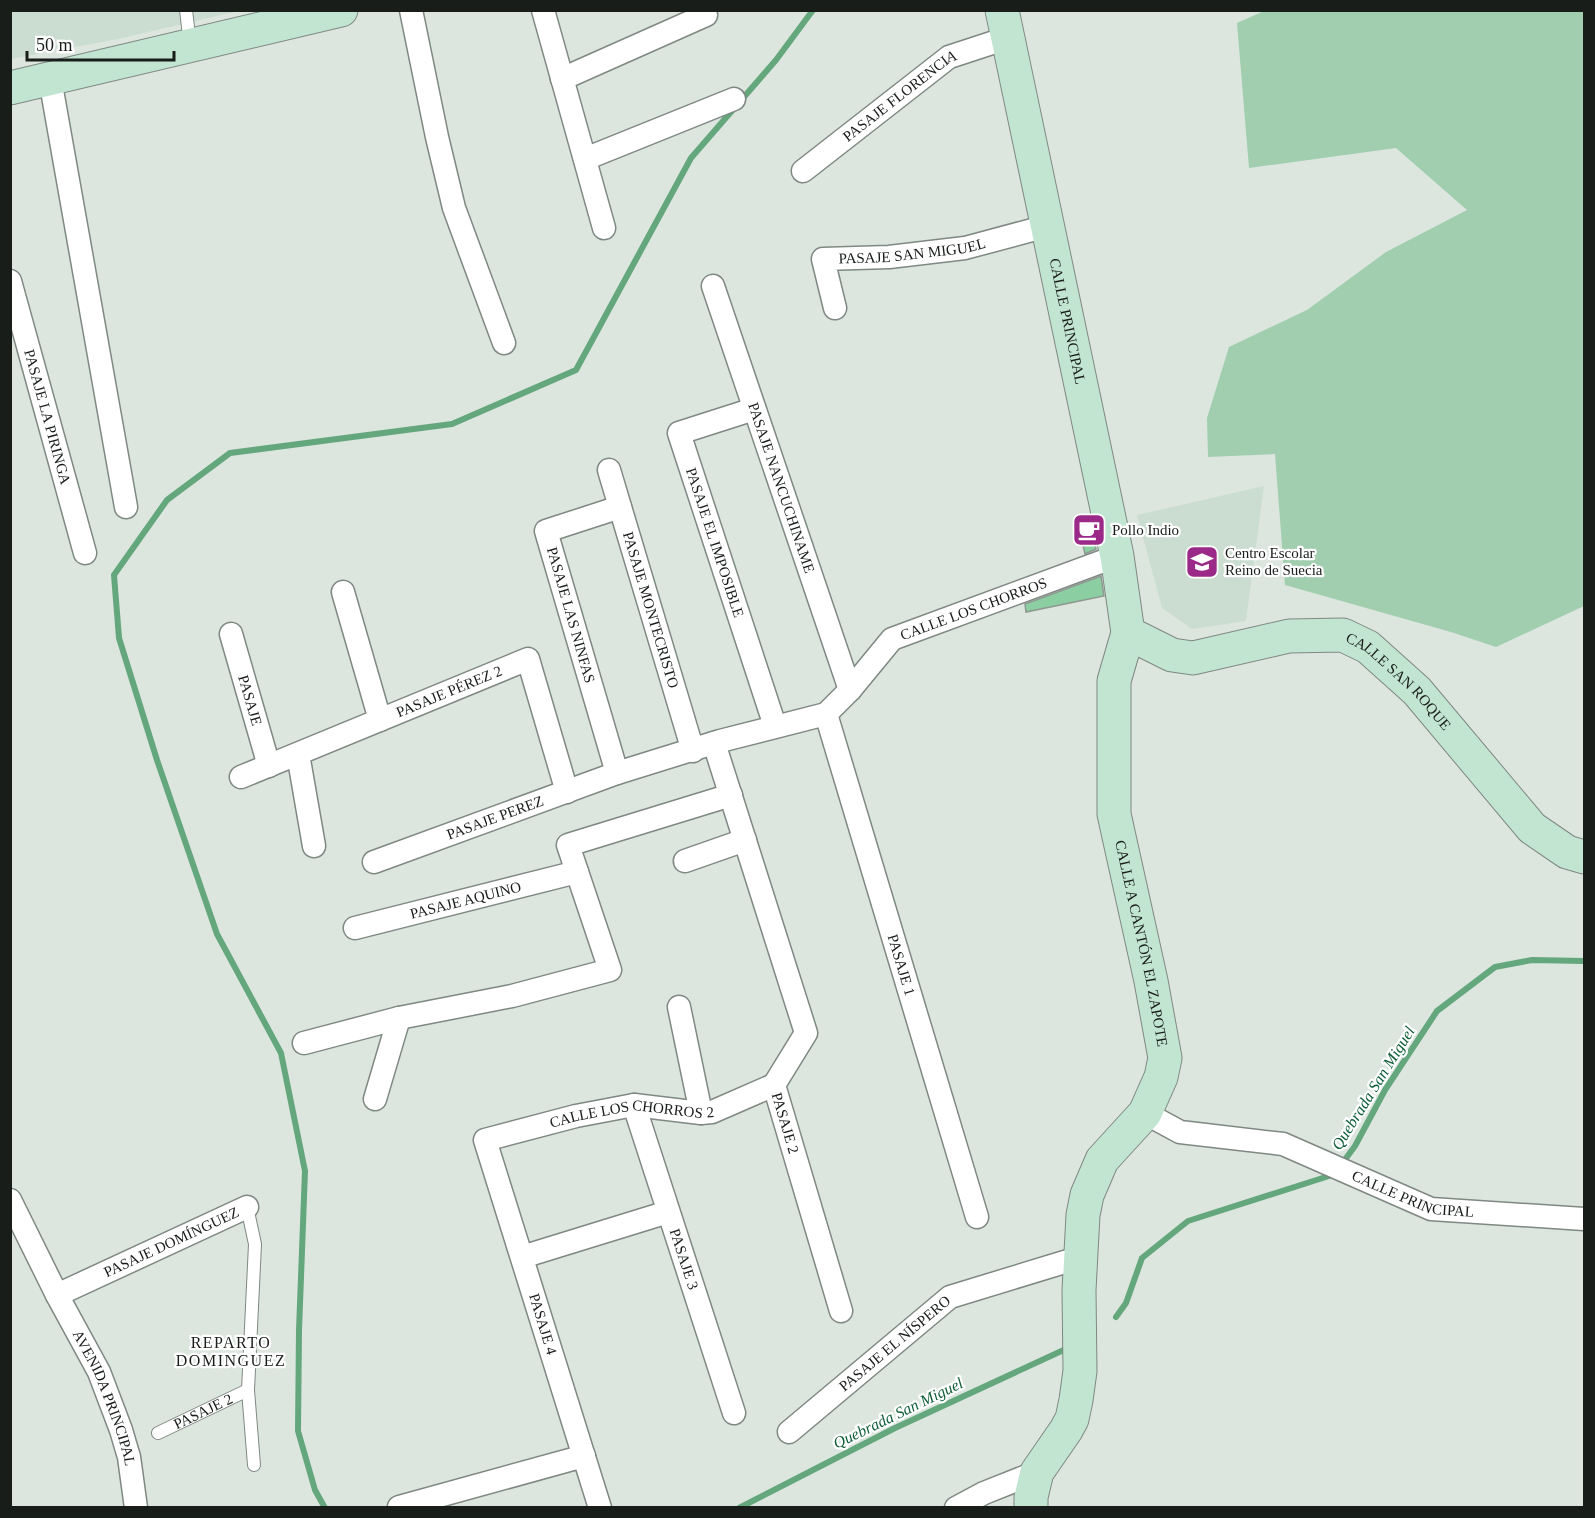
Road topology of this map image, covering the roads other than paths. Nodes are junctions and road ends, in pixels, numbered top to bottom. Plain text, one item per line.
1 (186, 10) edge
2 (341, 10) edge
3 (411, 10) edge
4 (543, 10) edge
5 (706, 15) dead end
6 (1004, 24) edge
7 (190, 45) junction
8 (50, 79) junction
9 (562, 80) junction
10 (10, 88) edge
11 (734, 99) dead end
12 (585, 159) junction
13 (803, 171) dead end
14 (1047, 226) junction
15 (604, 228) dead end
16 (10, 281) edge
17 (712, 286) dead end
18 (836, 308) dead end
19 (504, 343) dead end
20 (754, 409) junction
21 (609, 470) dead end
22 (126, 507) dead end
23 (620, 507) junction
24 (85, 553) dead end
25 (1117, 556) junction
26 (343, 592) dead end
27 (1128, 633) junction
28 (231, 634) dead end
29 (850, 690) junction
30 (826, 714) junction
31 (380, 720) junction
32 (775, 726) junction
33 (704, 747) junction
34 (298, 754) junction
35 (269, 766) junction
36 (617, 773) junction
37 (241, 777) dead end
38 (567, 792) junction
39 (731, 795) junction
40 (745, 840) junction
41 (314, 846) dead end
42 (1584, 857) edge
43 (685, 861) dead end
44 (374, 862) dead end
45 (577, 872) junction
46 (355, 928) dead end
47 (679, 1007) dead end
48 (399, 1018) junction
49 (304, 1043) dead end
50 (774, 1085) junction
51 (375, 1099) dead end
52 (634, 1105) junction
53 (701, 1113) junction
54 (1145, 1113) junction
55 (485, 1140) joint
56 (10, 1200) edge
57 (247, 1207) joint
58 (668, 1212) junction
59 (977, 1217) dead end
60 (1584, 1219) edge
61 (522, 1257) junction
62 (1081, 1257) junction
63 (57, 1294) junction
64 (841, 1311) dead end
65 (248, 1390) junction
66 (734, 1413) dead end
67 (789, 1432) dead end
68 (158, 1434) dead end
69 (584, 1456) junction
70 (254, 1465) dead end
71 (1037, 1472) junction
72 (468, 1498) edge
73 (399, 1507) edge
74 (136, 1508) edge
75 (600, 1508) edge
76 (956, 1508) edge
77 (1031, 1508) edge

1 - 7 lane
2 - 7 street
3 - 19 street
4 - 9 street
5 - 9 street
6 - 13 street, PASAJE FLORENCIA
6 - 14 street, CALLE PRINCIPAL
7 - 8 street
8 - 10 street
8 - 22 street
9 - 12 street
11 - 12 street
12 - 15 street
14 - 18 street, PASAJE SAN MIGUEL
14 - 25 street, CALLE PRINCIPAL
16 - 24 street, PASAJE LA PIRINGA
17 - 20 street, PASAJE NANCUCHINAME
20 - 29 street, PASAJE NANCUCHINAME
20 - 32 street, PASAJE EL IMPOSIBLE
21 - 23 street, PASAJE MONTECRISTO
23 - 33 street, PASAJE MONTECRISTO
23 - 36 street, PASAJE LAS NINFAS
25 - 27 street, CALLE PRINCIPAL
25 - 29 street, CALLE LOS CHORROS
26 - 31 street
27 - 42 street, CALLE SAN ROQUE
27 - 54 street, CALLE A CANTÓN EL ZAPOTE
28 - 35 street, PASAJE
29 - 30 street, CALLE LOS CHORROS
30 - 32 street
30 - 59 street, PASAJE 1
31 - 34 street, PASAJE PÉREZ 2
31 - 38 street, PASAJE PÉREZ 2
32 - 33 street
33 - 36 street
33 - 39 street, PASAJE 2
34 - 35 street, PASAJE PÉREZ 2
34 - 41 street
35 - 37 street, PASAJE PÉREZ 2
36 - 38 street, PASAJE PEREZ
38 - 44 street, PASAJE PEREZ
39 - 40 street, PASAJE 2
39 - 45 street
40 - 43 street
40 - 50 street, PASAJE 2
45 - 46 street, PASAJE AQUINO
45 - 48 street
47 - 53 street
48 - 49 street
48 - 51 street
50 - 53 street, CALLE LOS CHORROS 2
50 - 64 street, PASAJE 2
52 - 53 street, CALLE LOS CHORROS 2
52 - 55 street, CALLE LOS CHORROS 2
52 - 58 street, PASAJE 3
54 - 60 street, CALLE PRINCIPAL
54 - 62 street, CALLE A CANTÓN EL ZAPOTE
55 - 61 street, PASAJE 4
56 - 63 street, AVENIDA PRINCIPAL
57 - 63 street, PASAJE DOMÍNGUEZ
57 - 65 lane, PASAJE DOMÍNGUEZ
58 - 61 street
58 - 66 street, PASAJE 3
61 - 69 street, PASAJE 4
62 - 67 street, PASAJE EL NÍSPERO
62 - 71 street, CALLE A CANTÓN EL ZAPOTE
63 - 74 street, AVENIDA PRINCIPAL
65 - 68 lane, PASAJE 2
65 - 70 lane, PASAJE DOMÍNGUEZ
69 - 72 street
69 - 75 street, PASAJE 4
71 - 76 street
71 - 77 street, CALLE A CANTÓN EL ZAPOTE
72 - 73 street

